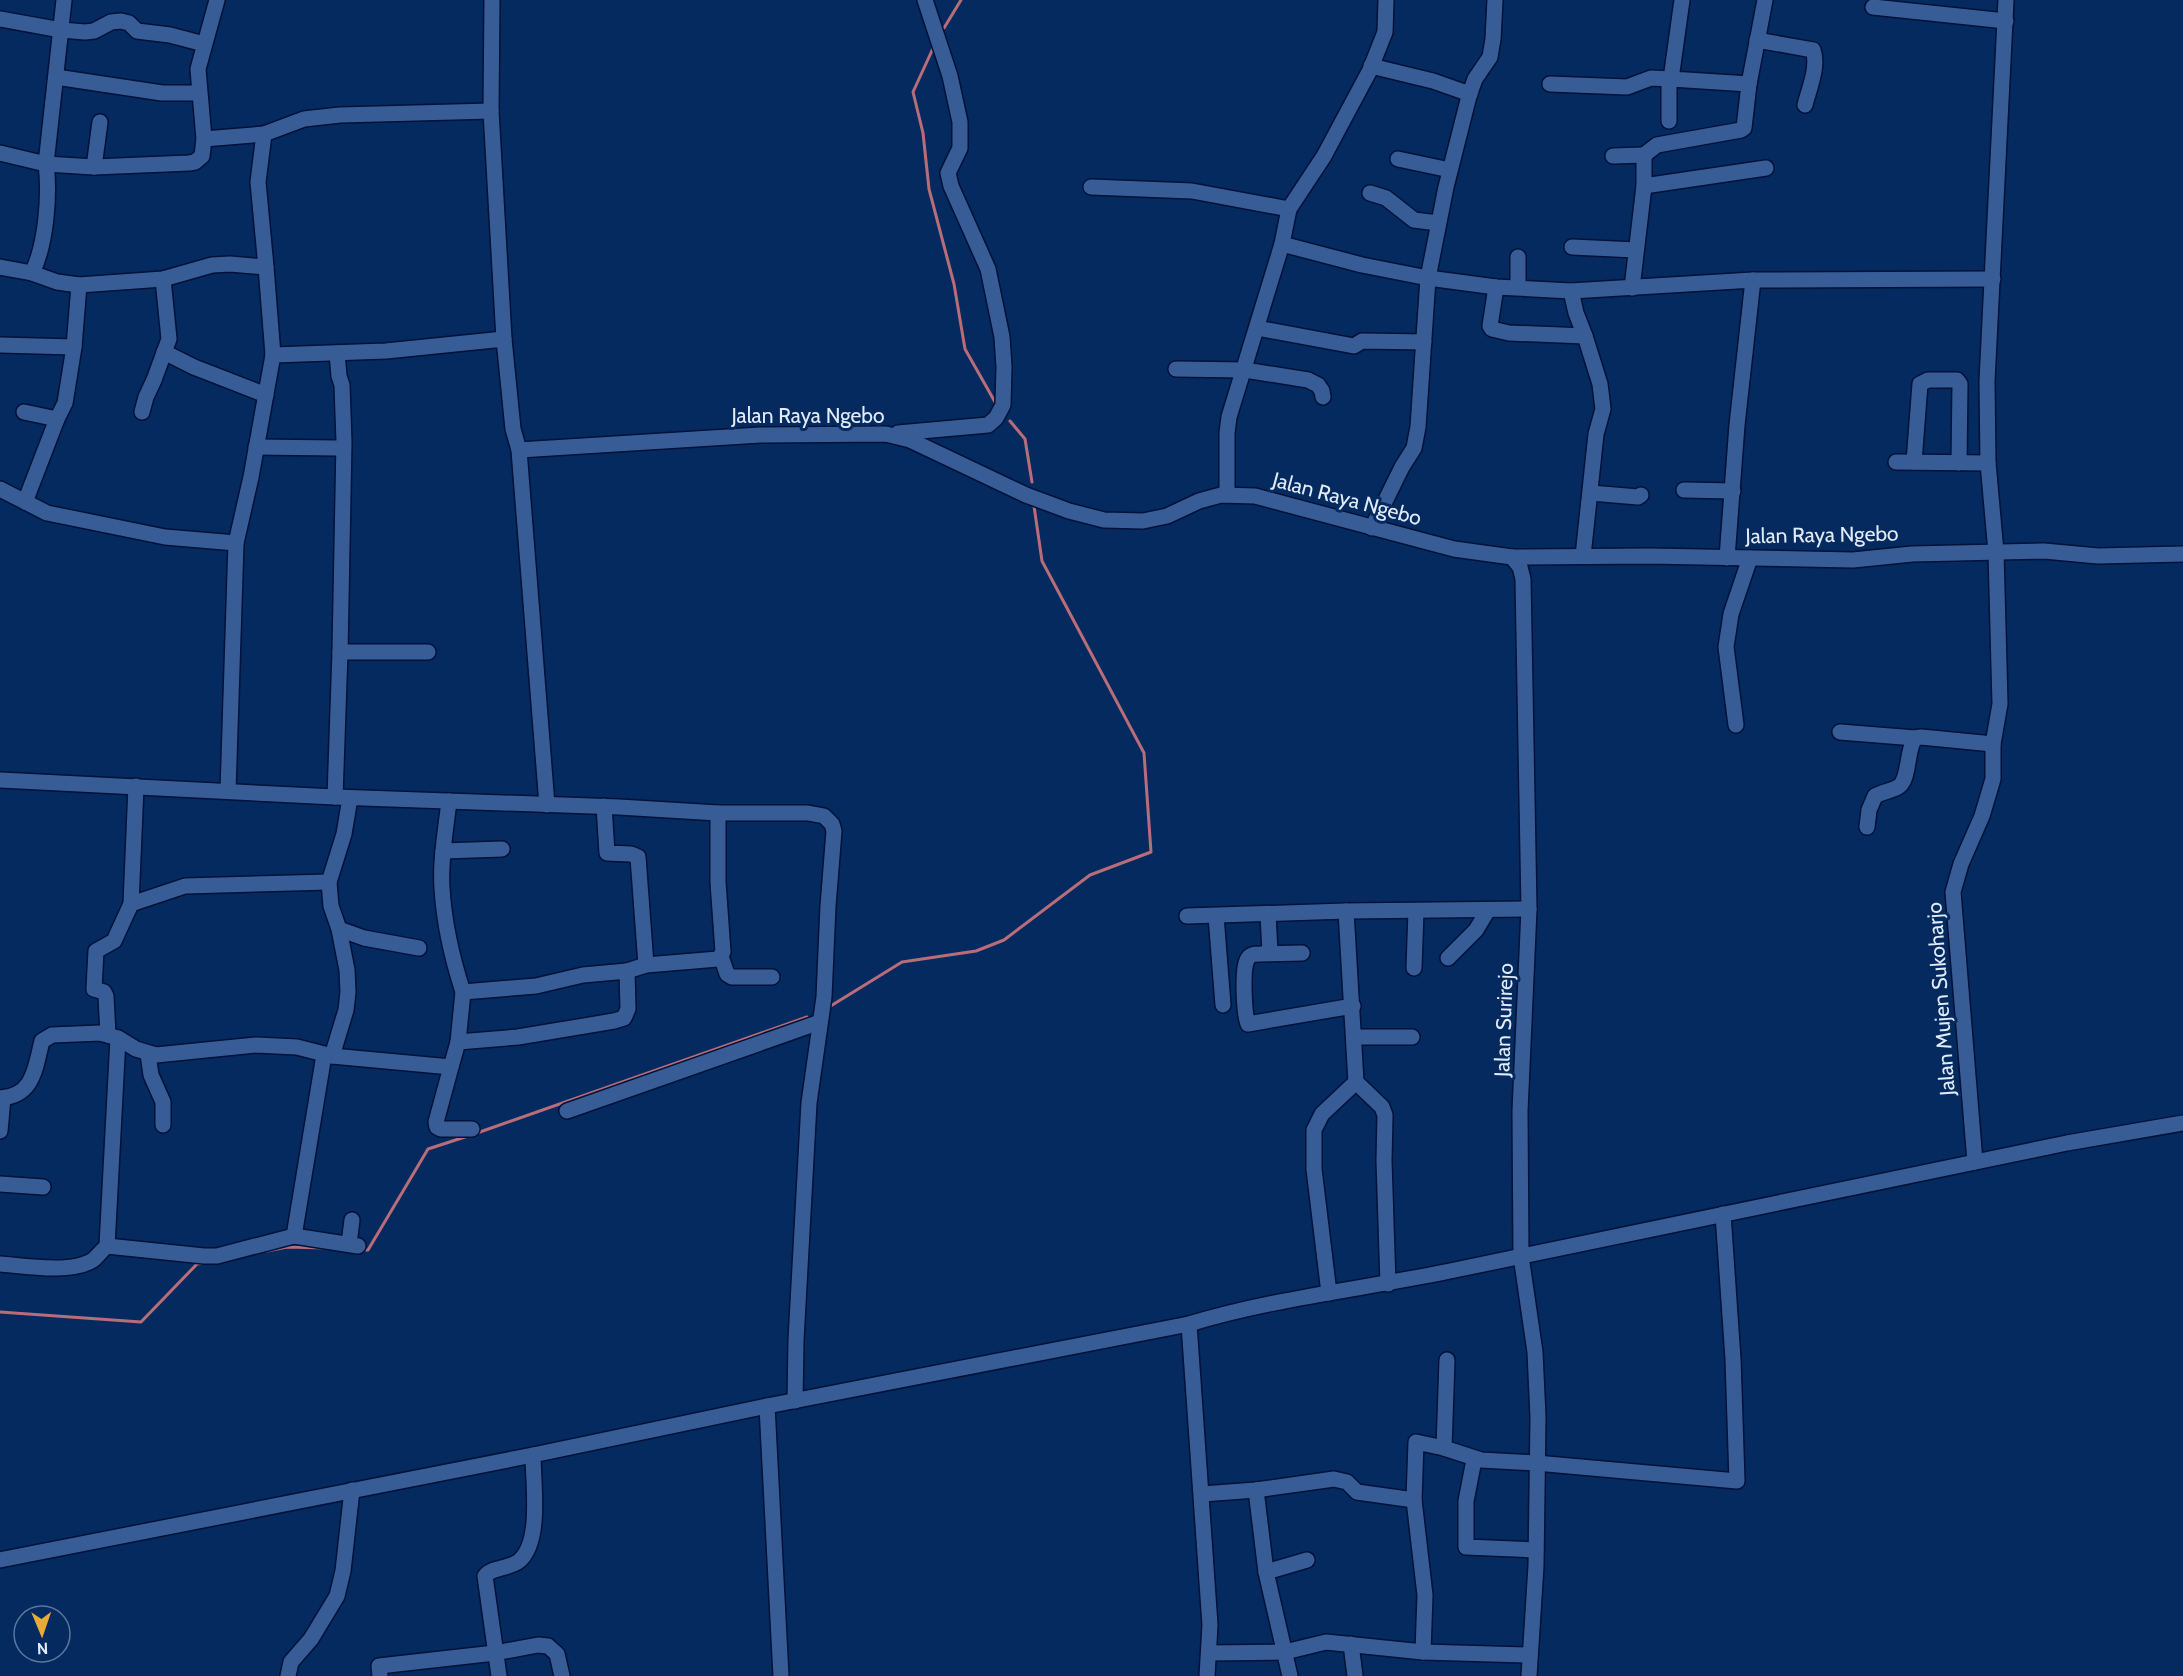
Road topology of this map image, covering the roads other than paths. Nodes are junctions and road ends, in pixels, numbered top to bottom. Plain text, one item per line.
1 (64, 0) edge
2 (217, 0) edge
3 (492, 0) edge
4 (925, 0) edge
5 (1386, 0) edge
6 (1495, 0) edge
7 (1682, 0) edge
8 (1765, 0) edge
9 (2006, 0) edge
10 (1873, 7) dead end
11 (0, 19) edge
12 (2006, 21) junction
13 (61, 30) junction
14 (1757, 40) junction
15 (204, 44) junction
16 (1371, 66) junction
17 (56, 77) junction
18 (1670, 79) junction
19 (1550, 84) dead end
20 (1749, 84) junction
21 (199, 93) junction
22 (1470, 94) junction
23 (1806, 105) dead end
24 (491, 111) junction
25 (1669, 121) dead end
26 (100, 122) dead end
27 (264, 134) junction
28 (204, 139) junction
29 (0, 153) edge
30 (1644, 155) junction
31 (1613, 156) dead end
32 (1398, 159) dead end
33 (46, 164) junction
34 (94, 166) junction
35 (1766, 168) dead end
36 (1450, 170) junction
37 (1644, 186) junction
38 (1091, 187) dead end
39 (1370, 193) dead end
40 (1289, 209) junction
41 (1438, 223) junction
42 (1282, 244) junction
43 (1572, 247) dead end
44 (1636, 250) junction
45 (1518, 257) dead end
46 (0, 267) edge
47 (266, 267) junction
48 (32, 273) junction
49 (1428, 278) junction
50 (163, 279) junction
51 (1993, 279) junction
52 (1753, 280) junction
53 (79, 285) junction
54 (1496, 287) junction
55 (1518, 287) junction
56 (1632, 288) junction
57 (1571, 291) junction
58 (1257, 328) junction
59 (1585, 336) junction
60 (504, 339) junction
61 (1424, 342) junction
62 (0, 345) edge
63 (74, 347) junction
64 (164, 352) junction
65 (337, 353) junction
66 (273, 354) junction
67 (1176, 369) dead end
68 (1245, 370) junction
69 (266, 395) junction
70 (1323, 397) dead end
71 (24, 411) dead end
72 (142, 412) dead end
73 (57, 419) junction
74 (886, 434) junction
75 (256, 447) junction
76 (337, 448) dead end
77 (519, 450) junction
78 (1896, 462) dead end
79 (1914, 462) junction
80 (1959, 463) junction
81 (1988, 463) junction
82 (0, 489) edge
83 (1684, 490) dead end
84 (1733, 491) junction
85 (1590, 493) junction
86 (1227, 495) junction
87 (1641, 495) dead end
88 (25, 502) junction
89 (1372, 528) junction
90 (236, 543) junction
91 (1996, 552) junction
92 (2183, 554) edge
93 (1512, 556) junction
94 (1539, 556) junction
95 (1583, 556) junction
96 (1727, 558) junction
97 (1750, 558) junction
98 (1523, 579) junction
99 (340, 652) junction
100 (428, 652) dead end
101 (1736, 725) dead end
102 (1840, 732) dead end
103 (1915, 738) junction
104 (1993, 744) junction
105 (0, 780) edge
106 (136, 786) junction
107 (228, 791) junction
108 (343, 797) junction
109 (449, 801) junction
110 (547, 805) junction
111 (604, 806) junction
112 (718, 813) junction
113 (1867, 827) dead end
114 (502, 849) dead end
115 (443, 851) junction
116 (329, 882) junction
117 (131, 904) junction
118 (1529, 909) junction
119 (1416, 910) junction
120 (1488, 910) junction
121 (1346, 911) junction
122 (1268, 914) junction
123 (1187, 916) dead end
124 (1216, 916) junction
125 (339, 929) junction
126 (419, 948) dead end
127 (1270, 953) junction
128 (1302, 953) dead end
129 (722, 956) junction
130 (1448, 958) dead end
131 (646, 966) junction
132 (1414, 968) dead end
133 (627, 971) junction
134 (772, 977) dead end
135 (463, 992) junction
136 (1223, 1005) dead end
137 (1353, 1006) junction
138 (820, 1022) junction
139 (113, 1036) junction
140 (1354, 1037) junction
141 (1412, 1037) dead end
142 (458, 1042) junction
143 (148, 1054) junction
144 (328, 1055) junction
145 (451, 1067) junction
146 (1356, 1082) junction
147 (1, 1098) edge
148 (567, 1111) dead end
149 (2183, 1123) edge
150 (163, 1125) dead end
151 (471, 1129) dead end
152 (0, 1131) edge
153 (1975, 1162) junction
154 (0, 1184) edge
155 (43, 1187) dead end
156 (1723, 1214) junction
157 (352, 1220) dead end
158 (294, 1236) junction
159 (107, 1246) junction
160 (1521, 1256) junction
161 (0, 1264) edge
162 (1388, 1284) junction
163 (1329, 1293) junction
164 (1190, 1324) junction
165 (1447, 1360) dead end
166 (795, 1401) junction
167 (767, 1406) junction
168 (1444, 1448) junction
169 (533, 1455) junction
170 (1474, 1460) junction
171 (1536, 1463) junction
172 (352, 1490) junction
173 (1256, 1490) junction
174 (1202, 1494) junction
175 (1414, 1500) junction
176 (1536, 1550) junction
177 (0, 1560) edge
178 (1307, 1560) dead end
179 (1266, 1572) junction
180 (1351, 1644) junction
181 (1285, 1652) junction
182 (1423, 1652) junction
183 (495, 1653) junction
184 (1209, 1653) junction
185 (1530, 1655) junction
186 (288, 1676) edge
187 (380, 1676) edge
188 (499, 1676) edge
189 (562, 1676) edge
190 (781, 1676) edge
191 (1207, 1676) edge
192 (1290, 1676) edge
193 (1355, 1676) edge
194 (1529, 1676) edge

1 - 13 street
2 - 15 street
3 - 24 street
4 - 74 street
5 - 16 street
6 - 22 street
7 - 18 street
8 - 14 street
9 - 12 street, Jalan Mujen Sukoharjo
10 - 12 street
11 - 13 street
12 - 51 street, Jalan Mujen Sukoharjo
13 - 15 street
13 - 17 street
14 - 20 street
14 - 23 street
15 - 21 street
16 - 22 street
16 - 40 street
17 - 21 street
17 - 33 street
18 - 19 street
18 - 20 street
18 - 25 street
20 - 30 street
21 - 28 street
22 - 36 street
24 - 27 street
24 - 60 street
26 - 34 street
27 - 28 street
27 - 47 street
28 - 34 street
29 - 33 street
30 - 31 street
30 - 37 street
32 - 36 street
33 - 34 street
33 - 48 street
35 - 37 street
36 - 41 street
37 - 44 street
38 - 40 street
39 - 41 street
40 - 42 street
41 - 49 street
42 - 49 street
42 - 58 street
43 - 44 street
44 - 56 street
45 - 55 street
46 - 48 street
47 - 50 street
47 - 66 street
48 - 53 street
49 - 54 street
49 - 61 street
50 - 53 street
50 - 64 street
51 - 52 street
51 - 81 street, Jalan Mujen Sukoharjo
52 - 56 street
52 - 84 street
53 - 63 street
54 - 55 street
54 - 59 street
55 - 57 street
56 - 57 street
57 - 59 street
58 - 61 street
58 - 68 street
59 - 85 street
60 - 65 street
60 - 77 street
61 - 89 street
62 - 63 street
63 - 73 street
64 - 69 street
64 - 72 street
65 - 66 street
65 - 99 street
66 - 69 street
67 - 68 street
68 - 70 street
68 - 86 street
69 - 75 street
71 - 73 street
73 - 88 street
74 - 77 street, Jalan Raya Ngebo
74 - 86 street, Jalan Raya Ngebo
75 - 76 street
75 - 90 street
77 - 110 street
78 - 79 street
79 - 80 street
79 - 80 street
80 - 81 street
81 - 91 street, Jalan Mujen Sukoharjo
82 - 88 street
83 - 84 street
84 - 96 street
85 - 87 street
85 - 95 street
86 - 89 street, Jalan Raya Ngebo
88 - 90 street
89 - 93 street, Jalan Raya Ngebo
90 - 107 street
91 - 92 street, Jalan Raya Ngebo
91 - 97 street, Jalan Raya Ngebo
91 - 104 street, Jalan Mujen Sukoharjo
93 - 94 street, Jalan Raya Ngebo
93 - 98 street, Jalan Surirejo
94 - 95 street, Jalan Raya Ngebo
94 - 98 street
95 - 96 street, Jalan Raya Ngebo
96 - 97 street, Jalan Raya Ngebo
97 - 101 street
98 - 118 street, Jalan Surirejo
99 - 100 street
99 - 108 street
102 - 103 street
103 - 104 street
103 - 113 street
104 - 153 street, Jalan Mujen Sukoharjo
105 - 106 street
106 - 107 street
106 - 117 street
107 - 108 street
108 - 109 street
108 - 116 street
109 - 110 street
109 - 115 street
110 - 111 street
111 - 112 street
111 - 131 street
112 - 129 street
112 - 138 street
114 - 115 street
115 - 135 street
116 - 117 street
116 - 125 street
117 - 139 street
118 - 120 street
118 - 160 street, Jalan Surirejo
119 - 120 street
119 - 121 street
119 - 132 street
120 - 130 street
121 - 122 street
121 - 137 street
122 - 124 street
122 - 127 street
123 - 124 street
124 - 136 street
125 - 126 street
125 - 144 street
127 - 128 street
127 - 137 street
129 - 131 street
129 - 134 street
131 - 133 street
133 - 135 street
133 - 142 street
135 - 142 street
137 - 140 street
138 - 148 street
138 - 166 street
139 - 143 street
139 - 147 street
139 - 159 street
140 - 141 street
140 - 146 street
142 - 145 street
143 - 144 street
143 - 150 street
144 - 145 street
144 - 158 street
145 - 151 street
146 - 162 street
146 - 163 street
147 - 152 street
149 - 153 street
153 - 156 street
154 - 155 street
156 - 160 street
156 - 171 street
157 - 158 street
158 - 159 street
159 - 161 street
160 - 162 street
160 - 171 street, Jalan Surirejo
162 - 163 street
163 - 164 street
164 - 166 street
164 - 174 street
165 - 168 street
166 - 167 street
167 - 169 street
167 - 190 street
168 - 170 street
168 - 175 street
169 - 172 street
169 - 183 street
170 - 171 street
170 - 176 street
171 - 176 street, Jalan Surirejo
172 - 177 street
172 - 186 street
173 - 174 street
173 - 175 street
173 - 179 street
174 - 184 street
175 - 182 street
176 - 185 street, Jalan Surirejo
178 - 179 street
179 - 181 street
180 - 181 street
180 - 182 street
180 - 193 street
181 - 184 street
181 - 192 street
182 - 185 street
183 - 187 street
183 - 188 street
183 - 189 street
184 - 191 street
185 - 194 street, Jalan Surirejo

